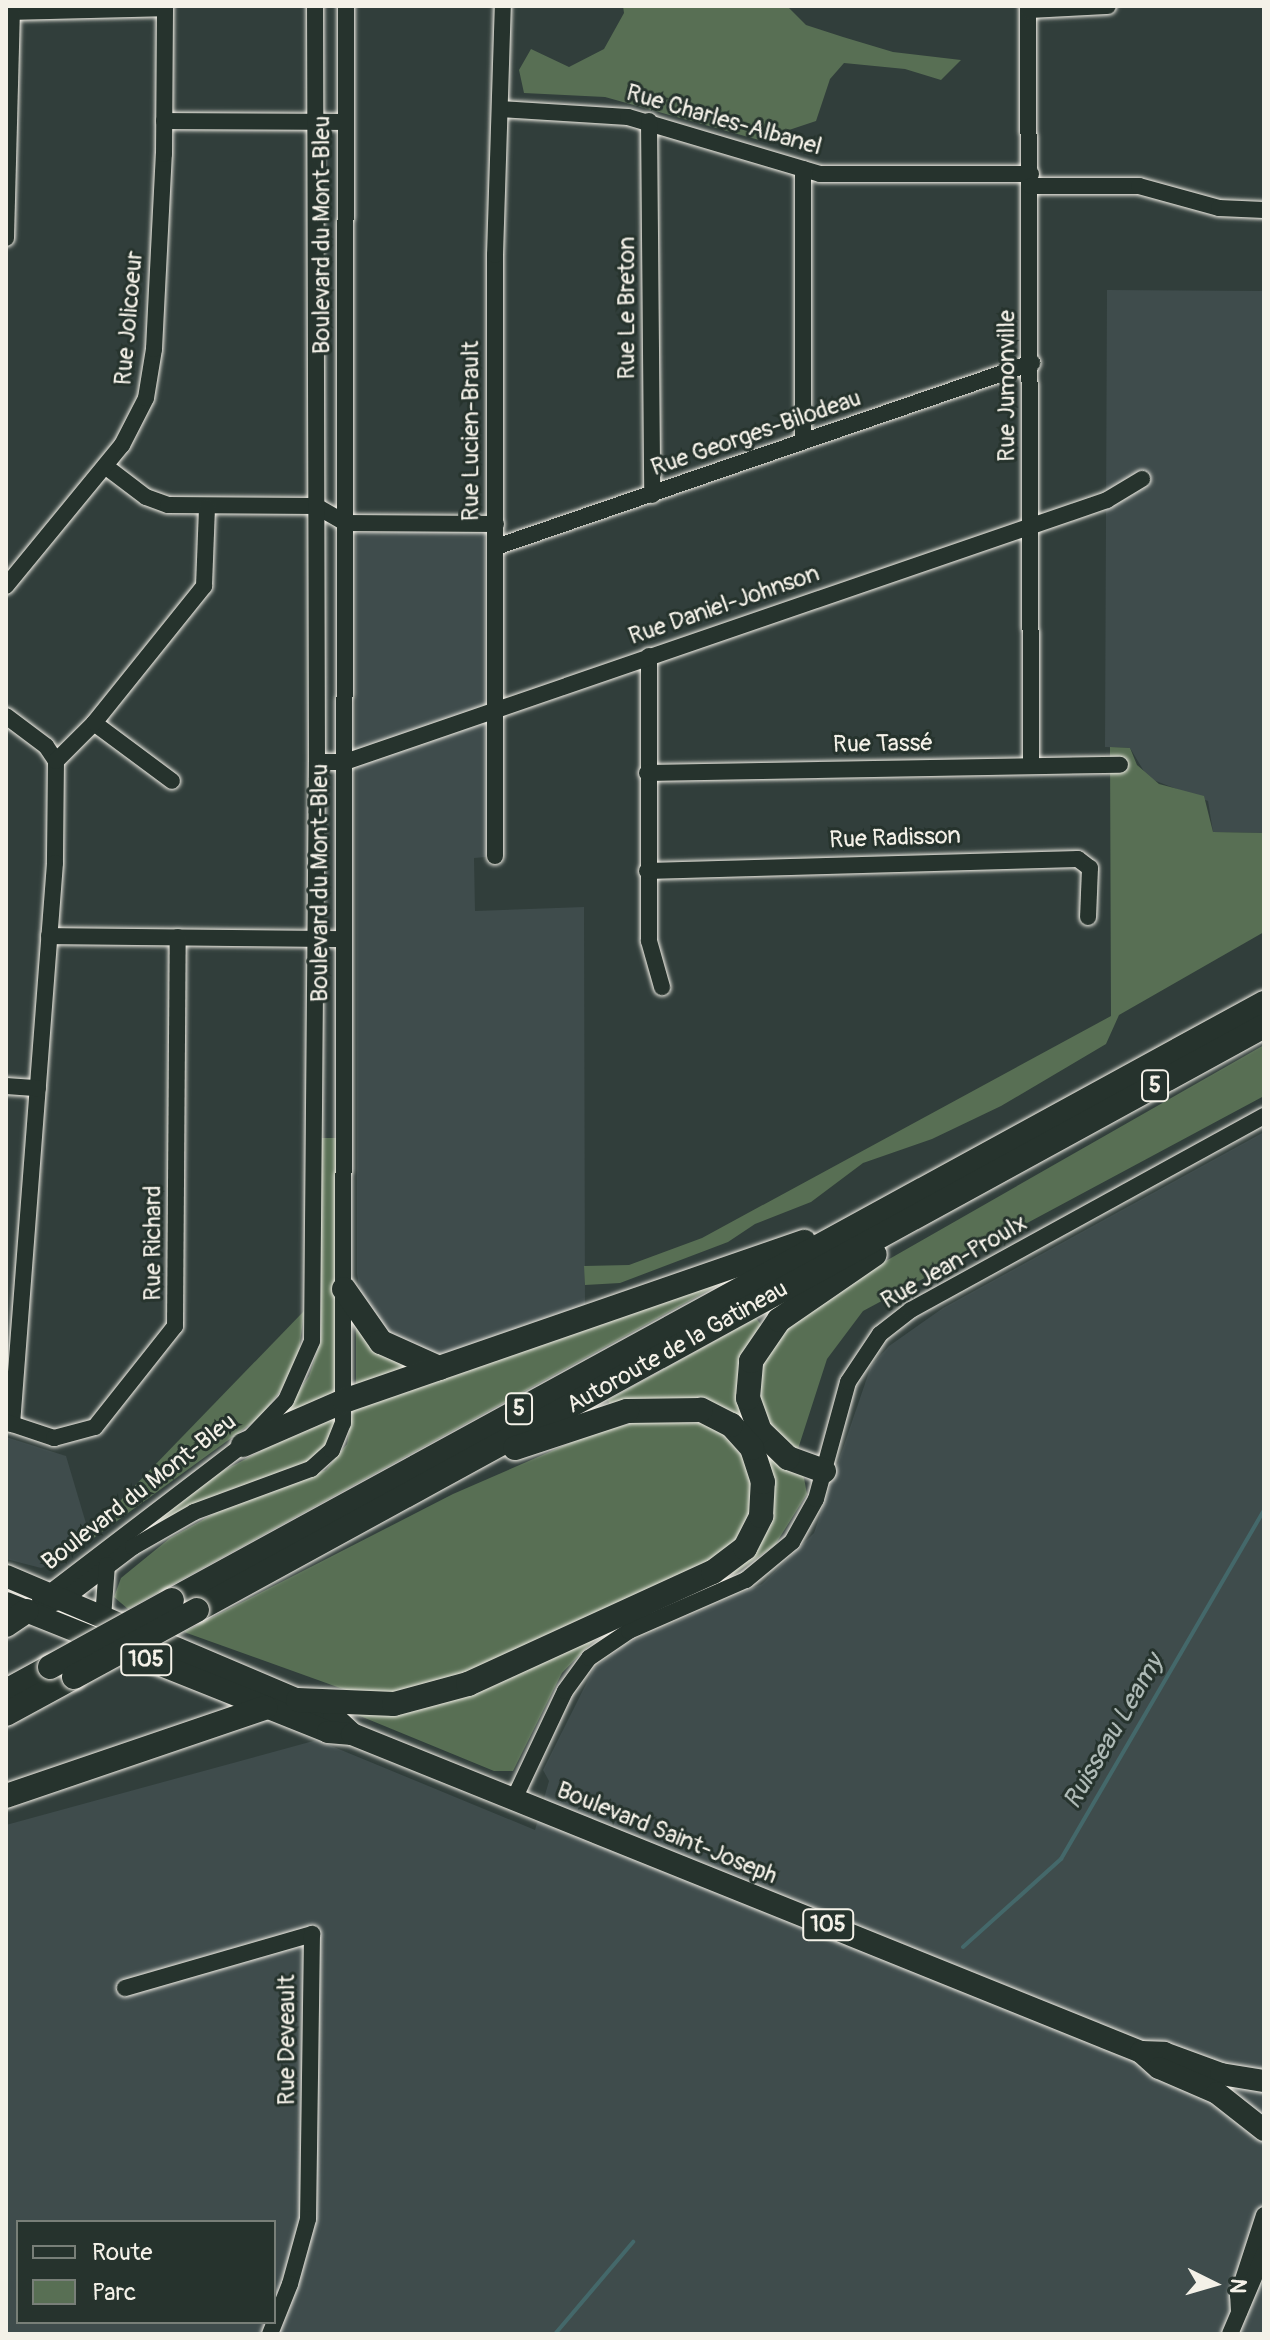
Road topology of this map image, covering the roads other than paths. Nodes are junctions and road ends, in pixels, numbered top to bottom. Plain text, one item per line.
1 (315, 6) edge
2 (346, 6) edge
3 (503, 6) edge
4 (1108, 6) edge
5 (165, 7) edge
6 (1028, 8) edge
7 (9, 12) edge
8 (500, 109) junction
9 (164, 121) junction
10 (649, 121) junction
11 (316, 122) junction
12 (346, 122) junction
13 (8, 167) edge
14 (803, 169) junction
15 (1031, 180) junction
16 (1264, 210) edge
17 (6, 238) edge
18 (1032, 363) junction
19 (803, 441) junction
20 (105, 466) junction
21 (1142, 479) dead end
22 (652, 495) junction
23 (316, 506) junction
24 (207, 507) junction
25 (345, 523) junction
26 (496, 524) junction
27 (1031, 526) junction
28 (496, 547) junction
29 (6, 586) edge
30 (649, 656) junction
31 (317, 673) junction
32 (345, 673) junction
33 (496, 709) junction
34 (6, 716) edge
35 (94, 723) junction
36 (56, 761) junction
37 (317, 762) junction
38 (345, 762) junction
39 (1031, 765) junction
40 (1120, 765) dead end
41 (647, 773) junction
42 (172, 781) dead end
43 (495, 856) dead end
44 (647, 871) junction
45 (1088, 917) dead end
46 (49, 936) junction
47 (178, 937) junction
48 (314, 939) junction
49 (344, 939) junction
50 (662, 987) dead end
51 (1264, 1003) edge
52 (1264, 1026) edge
53 (6, 1086) edge
54 (38, 1088) junction
55 (1264, 1116) edge
56 (979, 1182) junction
57 (867, 1221) junction
58 (344, 1289) junction
59 (439, 1368) junction
60 (344, 1401) junction
61 (9, 1423) edge
62 (243, 1445) junction
63 (824, 1471) junction
64 (449, 1472) junction
65 (107, 1565) junction
66 (6, 1576) edge
67 (55, 1597) junction
68 (16, 1607) edge
69 (103, 1618) junction
70 (6, 1625) edge
71 (6, 1691) edge
72 (298, 1700) junction
73 (265, 1708) junction
74 (6, 1714) edge
75 (352, 1734) junction
76 (6, 1796) edge
77 (514, 1799) junction
78 (125, 1988) dead end
79 (1141, 2052) junction
80 (1264, 2081) edge
81 (1264, 2130) edge
82 (1264, 2215) edge
83 (1264, 2254) edge
84 (1239, 2312) junction
85 (276, 2319) edge
86 (1230, 2334) edge

1 - 11 street, Boulevard du Mont-Bleu
2 - 12 street, Boulevard du Mont-Bleu
3 - 8 street, Rue Lucien-Brault
4 - 6 street
5 - 7 street
5 - 9 street, Rue Jolicoeur
6 - 15 street, Rue Jumonville
7 - 13 street
8 - 10 street, Rue Charles-Albanel
8 - 26 street, Rue Lucien-Brault
9 - 11 street
9 - 20 street, Rue Jolicoeur
10 - 14 street, Rue Charles-Albanel
10 - 22 street, Rue Le Breton
11 - 12 street
11 - 23 street, Boulevard du Mont-Bleu
12 - 25 street, Boulevard du Mont-Bleu
13 - 17 street
14 - 15 street, Rue Charles-Albanel
14 - 19 street
15 - 16 street, Rue Charles-Albanel
15 - 18 street, Rue Jumonville
18 - 19 street, Rue Georges-Bilodeau
18 - 27 street, Rue Jumonville
19 - 22 street, Rue Georges-Bilodeau
20 - 24 street
20 - 29 street, Rue Jolicoeur
21 - 27 street, Rue Daniel-Johnson
22 - 28 street, Rue Georges-Bilodeau
23 - 24 street
23 - 25 street
23 - 31 street, Boulevard du Mont-Bleu
24 - 35 street
25 - 26 street
25 - 32 street, Boulevard du Mont-Bleu
26 - 28 street, Rue Lucien-Brault
27 - 30 street, Rue Daniel-Johnson
27 - 39 street, Rue Jumonville
28 - 33 street, Rue Lucien-Brault
30 - 33 street, Rue Daniel-Johnson
30 - 41 street
31 - 32 street
31 - 37 street, Boulevard du Mont-Bleu
32 - 38 street, Boulevard du Mont-Bleu
33 - 38 street, Rue Daniel-Johnson
33 - 43 street, Rue Lucien-Brault
34 - 36 street
35 - 36 street
35 - 42 street
36 - 46 street
37 - 38 street, Rue Daniel-Johnson
37 - 48 street, Boulevard du Mont-Bleu
38 - 49 street, Boulevard du Mont-Bleu
39 - 40 street, Rue Tassé
39 - 41 street, Rue Tassé
41 - 44 street
44 - 45 street, Rue Radisson
44 - 50 street
46 - 47 street
46 - 54 street
47 - 48 street
47 - 61 street, Rue Richard
48 - 49 street
48 - 62 street, Boulevard du Mont-Bleu
49 - 58 street, Boulevard du Mont-Bleu
51 - 57 highway, Autoroute de la Gatineau / 5
52 - 56 highway, Autoroute de la Gatineau / 5
53 - 54 street
54 - 61 street
55 - 63 street, Rue Jean-Proulx
56 - 63 highway
56 - 64 highway, Autoroute de la Gatineau / 5
57 - 59 highway
57 - 71 highway, Autoroute de la Gatineau / 5, bridge
58 - 59 highway
58 - 60 street, Boulevard du Mont-Bleu
59 - 60 highway
60 - 62 highway
60 - 65 street, Boulevard du Mont-Bleu
62 - 67 street, Boulevard du Mont-Bleu
63 - 77 street, Rue Jean-Proulx
64 - 72 highway
64 - 74 highway, Autoroute de la Gatineau / 5, bridge
65 - 67 street, Boulevard du Mont-Bleu
65 - 69 street
66 - 67 main road, Boulevard Saint-Joseph
67 - 68 street, Boulevard du Mont-Bleu
67 - 69 main road, Boulevard Saint-Joseph / 105
68 - 70 highway
68 - 73 main road, Boulevard Saint-Joseph / 105
69 - 72 main road, Boulevard Saint-Joseph / 105
72 - 75 main road, Boulevard Saint-Joseph / 105
73 - 75 main road, Boulevard Saint-Joseph / 105
73 - 76 highway
75 - 77 main road, Boulevard Saint-Joseph / 105
77 - 79 main road, Boulevard Saint-Joseph / 105
78 - 85 street, Rue Deveault
79 - 80 main road, Boulevard Saint-Joseph / 105
79 - 81 main road, Boulevard Saint-Joseph / 105
82 - 84 street
83 - 84 street
84 - 86 street

